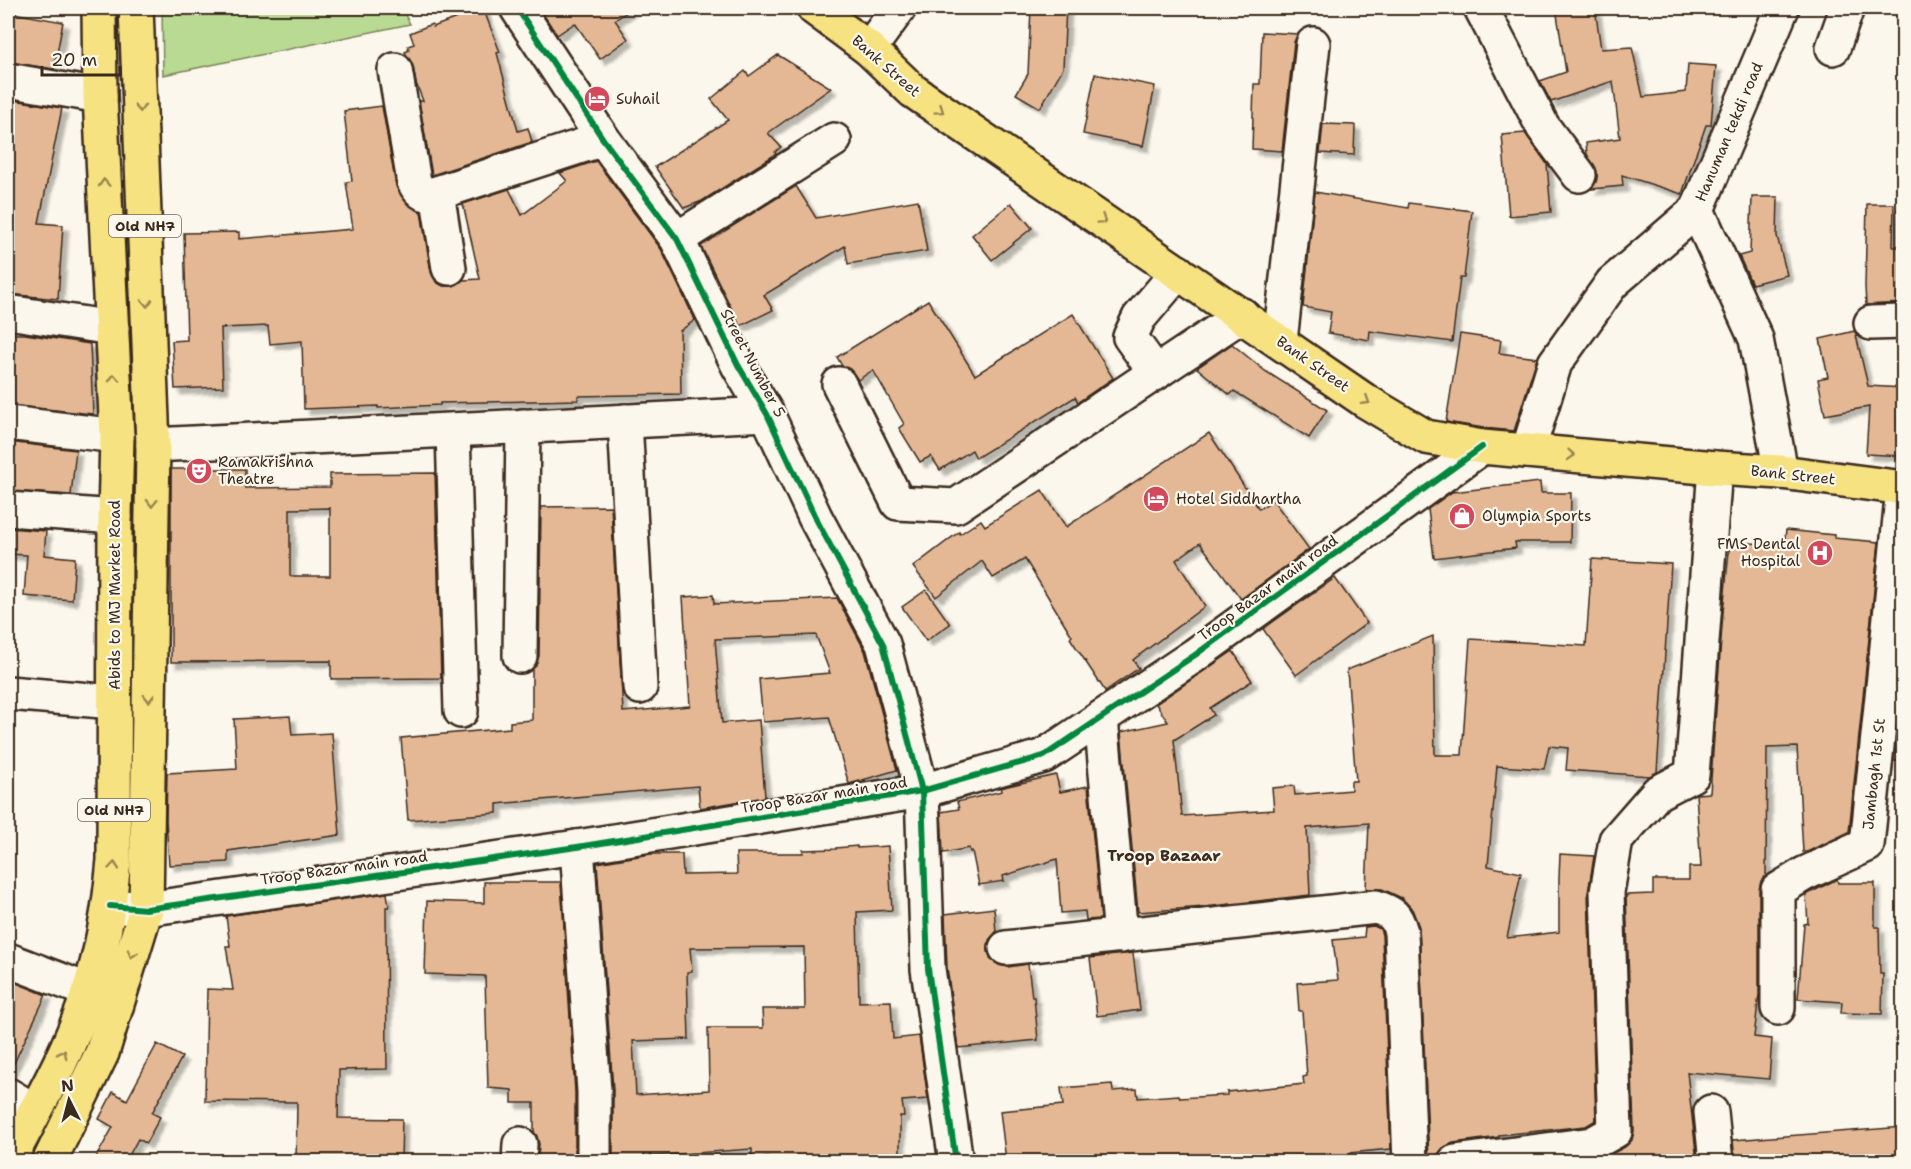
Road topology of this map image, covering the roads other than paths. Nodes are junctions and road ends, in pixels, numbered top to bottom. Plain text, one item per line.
1 (99, 8) edge
2 (136, 8) edge
3 (517, 8) edge
4 (814, 8) edge
5 (899, 8) edge
6 (1481, 8) edge
7 (1782, 8) edge
8 (1847, 8) edge
9 (1313, 44) dead end
10 (869, 48) junction
11 (1833, 48) dead end
12 (395, 70) dead end
13 (8, 80) edge
14 (100, 96) junction
15 (603, 139) junction
16 (834, 140) dead end
17 (1580, 175) dead end
18 (437, 193) junction
19 (1696, 210) junction
20 (677, 239) junction
21 (449, 268) dead end
22 (1178, 272) junction
23 (8, 312) edge
24 (1242, 315) junction
25 (1904, 322) edge
26 (1871, 323) dead end
27 (112, 328) junction
28 (1280, 341) junction
29 (1156, 373) junction
30 (839, 384) dead end
31 (767, 414) junction
32 (625, 421) junction
33 (8, 423) edge
34 (523, 426) junction
35 (453, 430) junction
36 (117, 436) junction
37 (153, 445) junction
38 (1482, 447) junction
39 (1528, 451) junction
40 (1715, 468) junction
41 (1781, 472) junction
42 (1903, 488) edge
43 (8, 509) edge
44 (115, 517) junction
45 (520, 656) dead end
46 (640, 687) dead end
47 (8, 693) edge
48 (114, 702) junction
49 (460, 711) dead end
50 (1101, 718) junction
51 (922, 791) junction
52 (577, 847) junction
53 (110, 906) junction
54 (146, 909) junction
55 (1121, 936) junction
56 (1006, 948) dead end
57 (8, 960) edge
58 (89, 991) junction
59 (1778, 1008) dead end
60 (8, 1095) edge
61 (35, 1111) junction
62 (1711, 1112) dead end
63 (8, 1161) edge
64 (49, 1161) edge
65 (594, 1161) edge
66 (956, 1161) edge
67 (1410, 1161) edge
68 (1455, 1161) edge
69 (1716, 1161) edge

1 - 14 main road, Abids to MJ Market Road / Old NH7
2 -> 37 main road, Old NH7
3 - 15 street, Street Number 5
4 - 10 main road, Bank Street
5 - 10 street
6 - 17 street
7 - 19 street, Hanuman tekdi road
8 - 11 street
9 - 28 street
10 -> 22 main road, Bank Street
12 - 18 street
13 - 14 street
27 -> 14 main road, Abids to MJ Market Road / Old NH7
15 - 18 street
15 - 20 street, Street Number 5
16 - 20 street
18 - 21 street
19 - 39 street, Hanuman tekdi road
19 - 41 street
20 - 31 street, Street Number 5
22 - 24 main road, Bank Street
22 - 29 street
23 - 27 street
24 - 28 main road, Bank Street
24 - 29 street
25 - 26 street
36 -> 27 main road, Abids to MJ Market Road / Old NH7
28 -> 38 main road, Bank Street
29 - 30 street
31 - 32 street
31 - 51 street, Street Number 5
32 - 34 street
32 - 46 street
33 - 36 street
34 - 35 street
34 - 45 street
35 - 37 street
35 - 49 street
36 - 44 main road, Abids to MJ Market Road / Old NH7
37 -> 54 main road, Old NH7
38 - 39 main road, Bank Street
38 - 50 street, Troop Bazar main road
39 -> 40 main road, Bank Street
40 - 41 main road, Bank Street
40 - 68 street
41 - 42 main road, Bank Street
42 - 59 street, Jambagh 1st St
43 - 44 street
44 - 48 main road, Abids to MJ Market Road / Old NH7
47 - 48 street
53 -> 48 main road, Abids to MJ Market Road / Old NH7
50 - 51 street, Troop Bazar main road
50 - 55 street
51 - 52 street, Troop Bazar main road
51 - 66 street, Street Number 5
52 - 54 street, Troop Bazar main road
52 - 65 street
53 - 54 street, Troop Bazar main road
53 - 58 main road, Abids to MJ Market Road / Old NH7
54 -> 64 main road, Old NH7
55 - 56 street
55 - 67 street
57 - 58 street
61 -> 58 main road, Abids to MJ Market Road / Old NH7
60 - 61 street
61 - 63 main road, Abids to MJ Market Road / Old NH7
62 - 69 street

